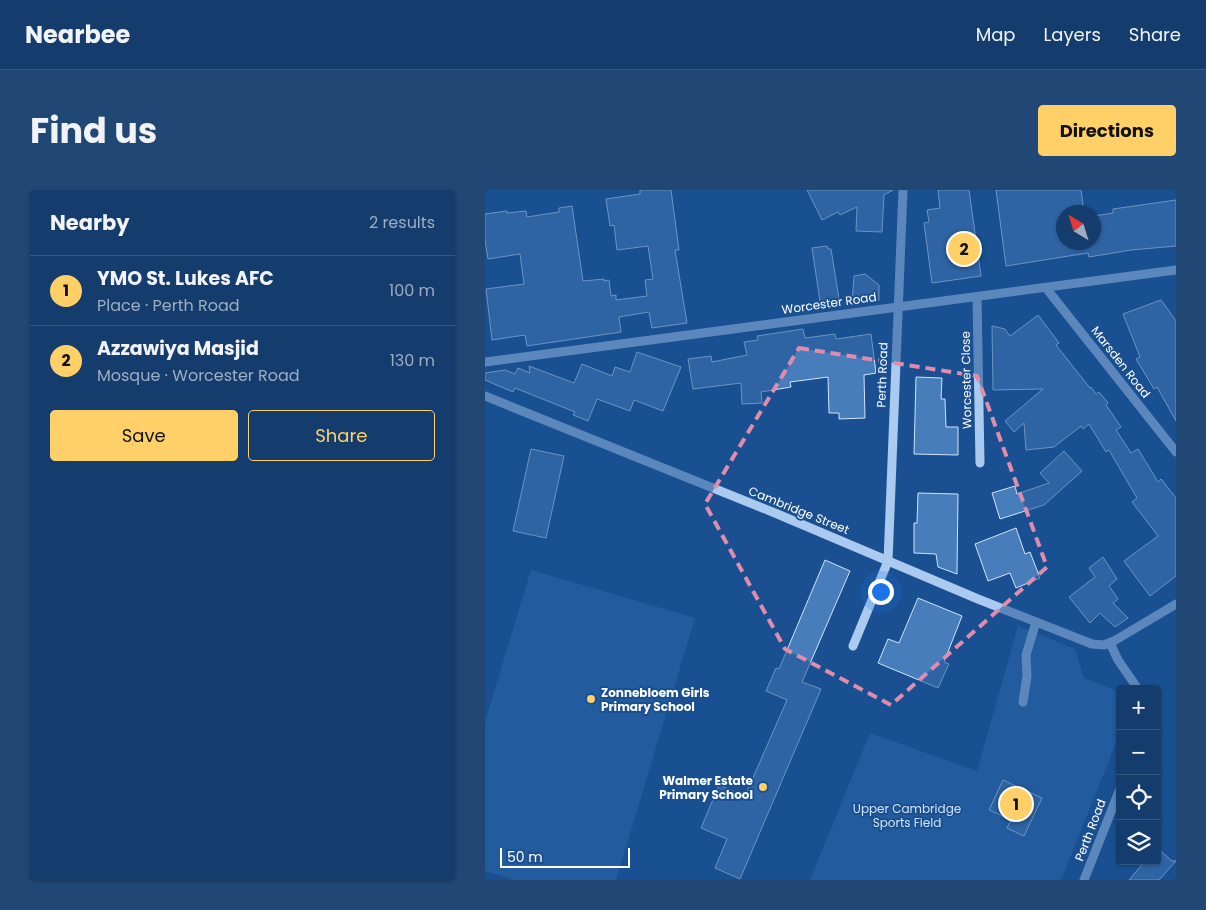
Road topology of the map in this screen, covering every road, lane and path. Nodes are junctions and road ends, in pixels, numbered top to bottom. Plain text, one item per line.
1 (903, 190) edge
2 (1176, 270) edge
3 (1046, 288) junction
4 (977, 297) junction
5 (897, 307) junction
6 (485, 362) edge
7 (485, 396) edge
8 (1176, 452) edge
9 (981, 463) dead end
10 (888, 560) junction
11 (1176, 604) edge
12 (1036, 622) junction
13 (1107, 644) junction
14 (853, 646) dead end
15 (1134, 685) edge
16 (1023, 702) dead end
17 (1116, 799) edge
18 (1084, 880) edge

1 - 5 street, Perth Road
2 - 3 street, Worcester Road
3 - 4 street, Worcester Road
3 - 8 street, Marsden Road
4 - 5 street, Worcester Road
4 - 9 street, Worcester Close
5 - 6 street, Worcester Road
5 - 10 street, Perth Road
7 - 10 street, Cambridge Street
10 - 12 street, Cambridge Street
10 - 14 street
11 - 13 street
12 - 13 street, Cambridge Street
12 - 16 street
13 - 15 street
17 - 18 street, Perth Road

